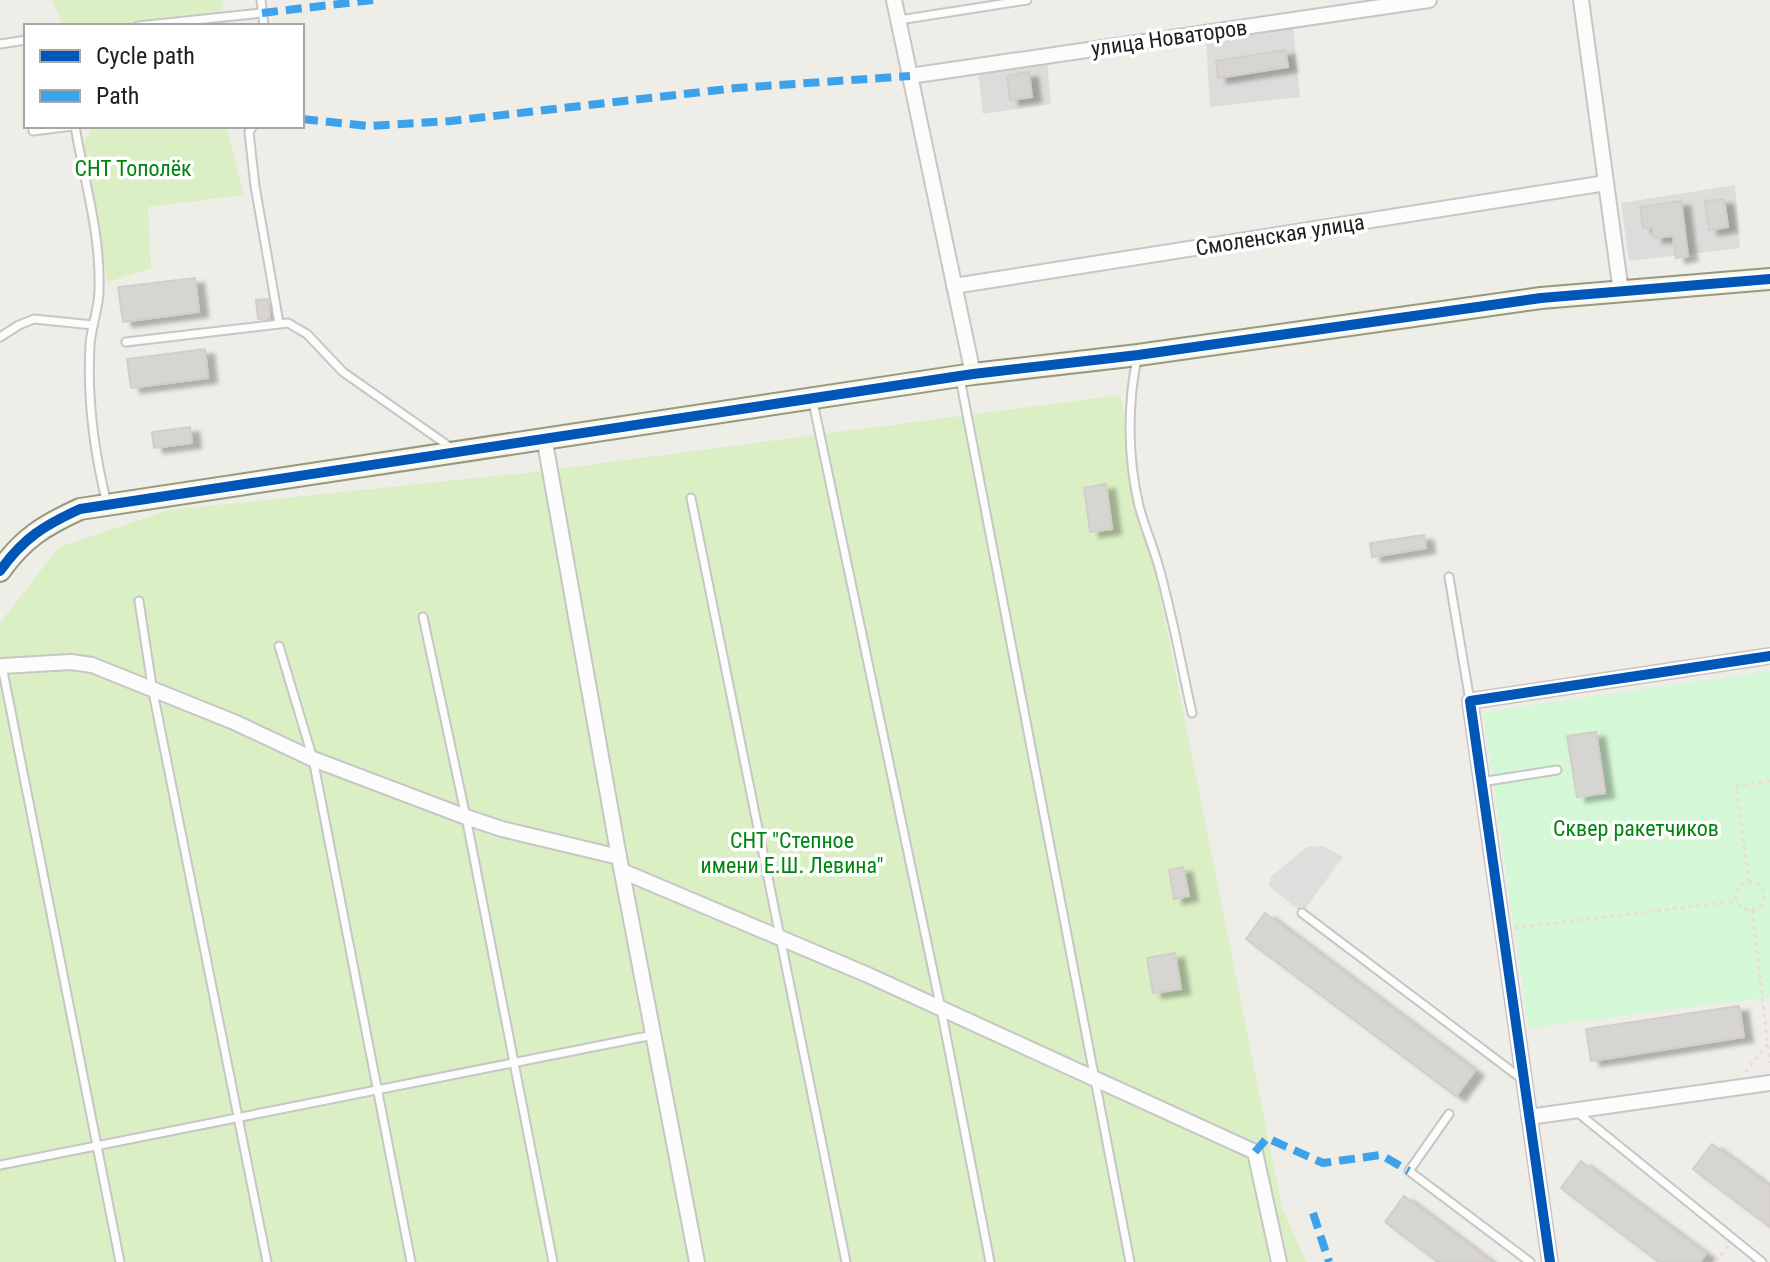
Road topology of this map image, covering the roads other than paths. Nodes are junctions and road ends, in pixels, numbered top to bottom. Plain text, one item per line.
1 (261, 0) edge
2 (894, 0) edge
3 (1027, 0) edge
4 (1429, 0) edge
5 (1581, 0) edge
6 (1395, 2) edge
7 (262, 13) junction
8 (898, 20) junction
9 (157, 24) edge
10 (264, 24) edge
11 (24, 40) edge
12 (0, 44) edge
13 (910, 76) junction
14 (57, 128) edge
15 (73, 128) edge
16 (252, 128) edge
17 (33, 131) dead end
18 (1606, 183) junction
19 (1770, 279) edge
20 (954, 286) junction
21 (1621, 292) junction
22 (279, 323) junction
23 (93, 325) junction
24 (0, 337) edge
25 (126, 342) dead end
26 (1138, 355) junction
27 (966, 375) junction
28 (812, 398) junction
29 (544, 437) junction
30 (455, 451) junction
31 (691, 498) dead end
32 (107, 506) junction
33 (9, 549) edge
34 (0, 571) edge
35 (1449, 577) dead end
36 (139, 601) dead end
37 (423, 617) dead end
38 (279, 646) dead end
39 (1770, 656) edge
40 (1, 667) edge
41 (153, 692) junction
42 (1470, 701) junction
43 (1192, 713) dead end
44 (313, 759) junction
45 (1557, 770) dead end
46 (1481, 782) junction
47 (466, 817) junction
48 (620, 864) junction
49 (1302, 913) dead end
50 (780, 937) junction
51 (941, 1009) junction
52 (653, 1035) junction
53 (515, 1062) junction
54 (1094, 1079) junction
55 (1522, 1079) junction
56 (1770, 1083) edge
57 (378, 1090) junction
58 (1574, 1109) junction
59 (1449, 1114) dead end
60 (238, 1117) junction
61 (1529, 1117) junction
62 (97, 1145) junction
63 (0, 1165) edge
64 (120, 1262) edge
65 (267, 1262) edge
66 (411, 1262) edge
67 (553, 1262) edge
68 (697, 1262) edge
69 (846, 1262) edge
70 (990, 1262) edge
71 (1130, 1262) edge
72 (1279, 1262) edge
73 (1530, 1262) edge
74 (1550, 1262) edge
75 (1762, 1262) edge

1 - 7 lane
2 - 8 street
3 - 8 lane
4 - 6 street, улица Новаторов
5 - 18 street
6 - 13 street, улица Новаторов
7 - 9 lane
7 - 10 lane
8 - 13 street
11 - 12 lane
13 - 20 street
14 - 17 lane
15 - 23 lane
16 - 22 lane
18 - 20 street, Смоленская улица
18 - 21 street
19 - 21 street
20 - 27 street
21 - 26 street
22 - 25 lane
22 - 30 lane
23 - 24 lane
23 - 32 lane
26 - 27 street
26 - 43 lane
27 - 28 street
27 - 54 lane
28 - 29 street
28 - 51 lane
29 - 30 street
29 - 48 street
30 - 32 street
31 - 50 lane
32 - 33 street
33 - 34 street
35 - 42 lane
36 - 41 lane
37 - 47 lane
38 - 44 lane
39 - 42 street
40 - 41 street
40 - 62 lane
41 - 44 street
41 - 60 lane
42 - 46 street
44 - 47 street
44 - 57 lane
45 - 46 lane
46 - 55 street
47 - 48 street
47 - 53 lane
48 - 50 street
48 - 52 street
49 - 55 lane
50 - 51 street
50 - 69 lane
51 - 54 street
51 - 70 lane
52 - 53 lane
52 - 68 street
53 - 57 lane
53 - 67 lane
54 - 71 lane
54 - 72 street
55 - 61 street
56 - 58 street
57 - 60 lane
57 - 66 lane
58 - 61 street
58 - 75 lane
59 - 73 lane
60 - 62 lane
60 - 65 lane
61 - 74 street
62 - 63 lane
62 - 64 lane

